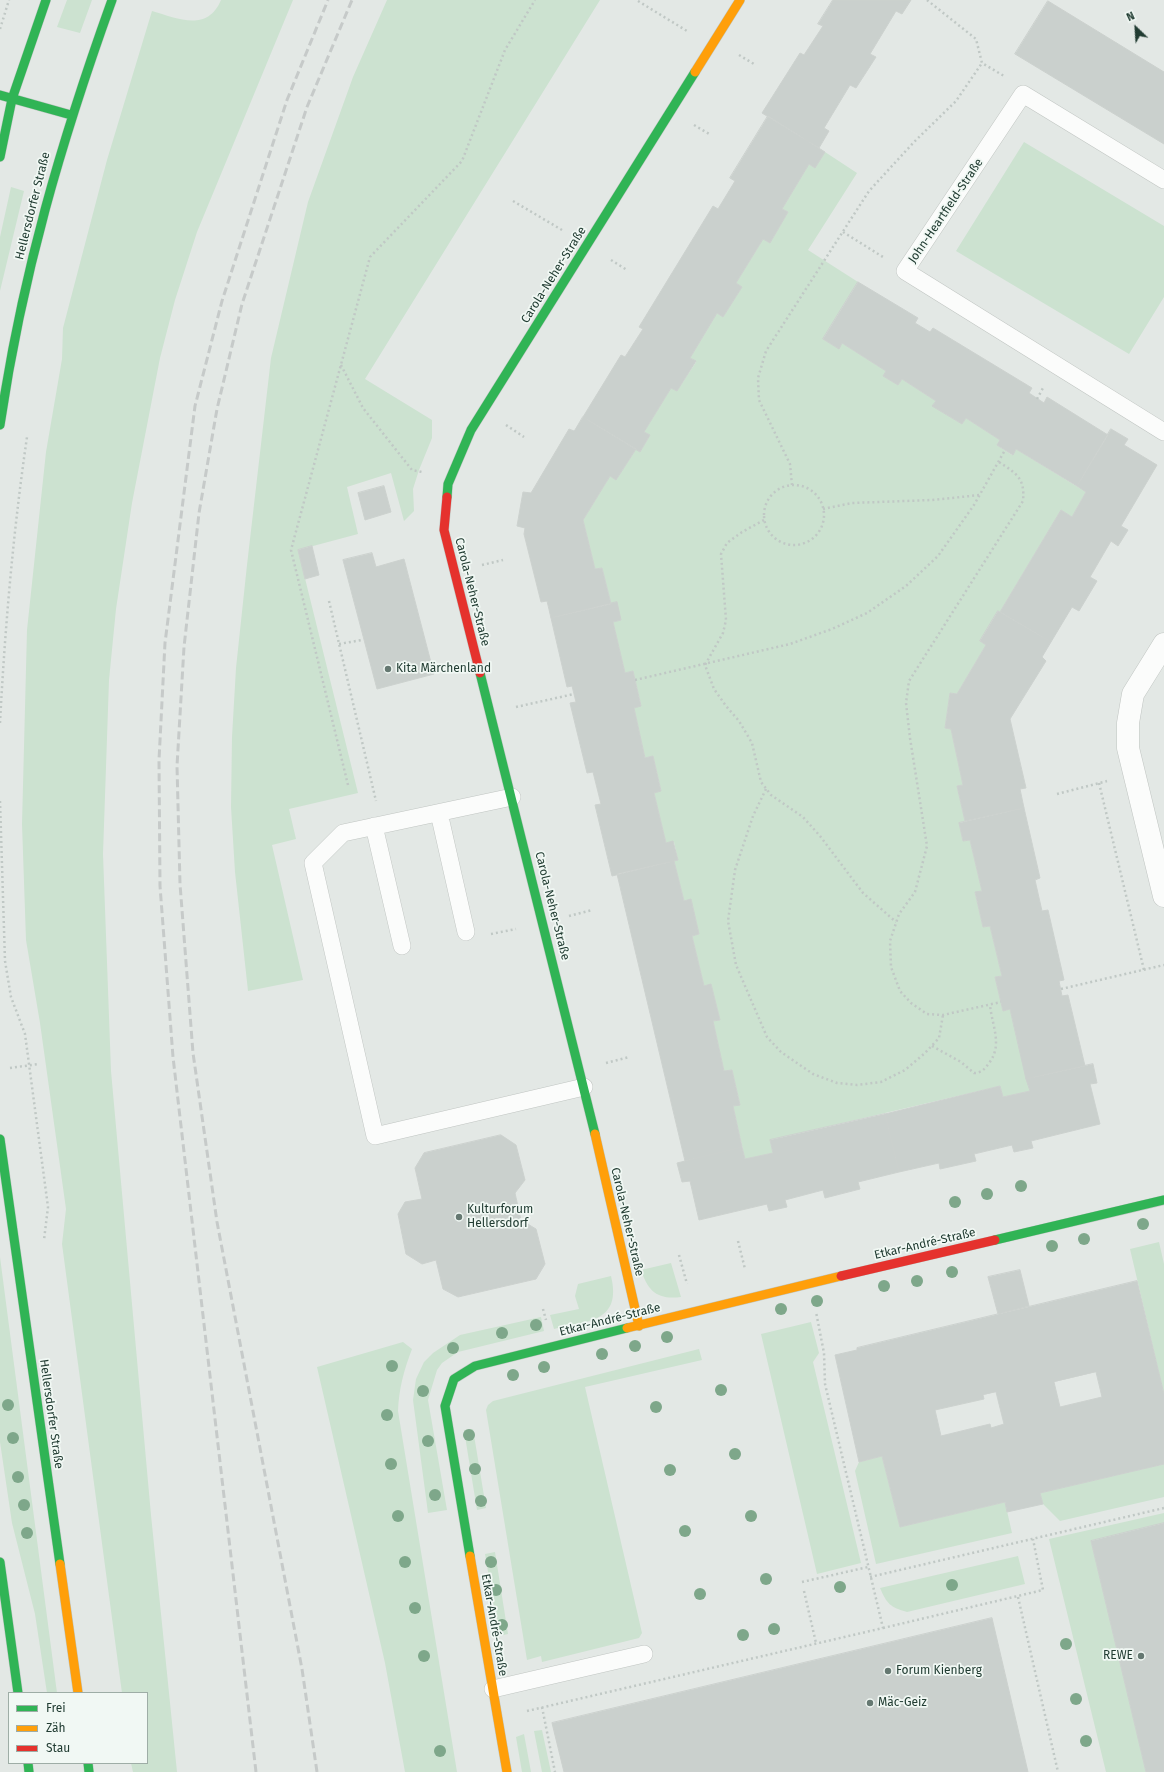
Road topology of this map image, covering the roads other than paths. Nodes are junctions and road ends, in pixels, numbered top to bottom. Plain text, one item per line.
1 (46, 0) edge
2 (112, 0) edge
3 (740, 0) edge
4 (0, 95) edge
5 (12, 99) junction
6 (71, 114) junction
7 (0, 157) edge
8 (1164, 180) edge
9 (0, 425) edge
10 (1164, 432) edge
11 (1164, 644) edge
12 (512, 797) junction
13 (439, 813) junction
14 (374, 826) junction
15 (1164, 896) edge
16 (466, 932) road end
17 (402, 946) dead end
18 (584, 1087) junction
19 (0, 1139) edge
20 (1164, 1200) edge
21 (639, 1326) junction
22 (0, 1562) edge
23 (644, 1654) dead end
24 (493, 1689) junction
25 (18, 1692) edge
26 (78, 1692) edge
27 (507, 1772) edge

1 - 5 street
2 - 6 street, Hellersdorfer Straße
3 - 12 street, Carola-Neher-Straße
4 - 5 street
5 - 6 street
5 - 7 street
6 - 9 street, Hellersdorfer Straße
8 - 10 lane, John-Heartfield-Straße
11 - 15 street
12 - 13 lane
12 - 18 street, Carola-Neher-Straße
13 - 14 lane
13 - 16 lane
14 - 17 lane
14 - 18 lane
18 - 21 street, Carola-Neher-Straße
19 - 26 street, Hellersdorfer Straße
20 - 21 street, Etkar-André-Straße
21 - 24 street, Etkar-André-Straße
22 - 25 street
23 - 24 lane
24 - 27 street, Etkar-André-Straße

